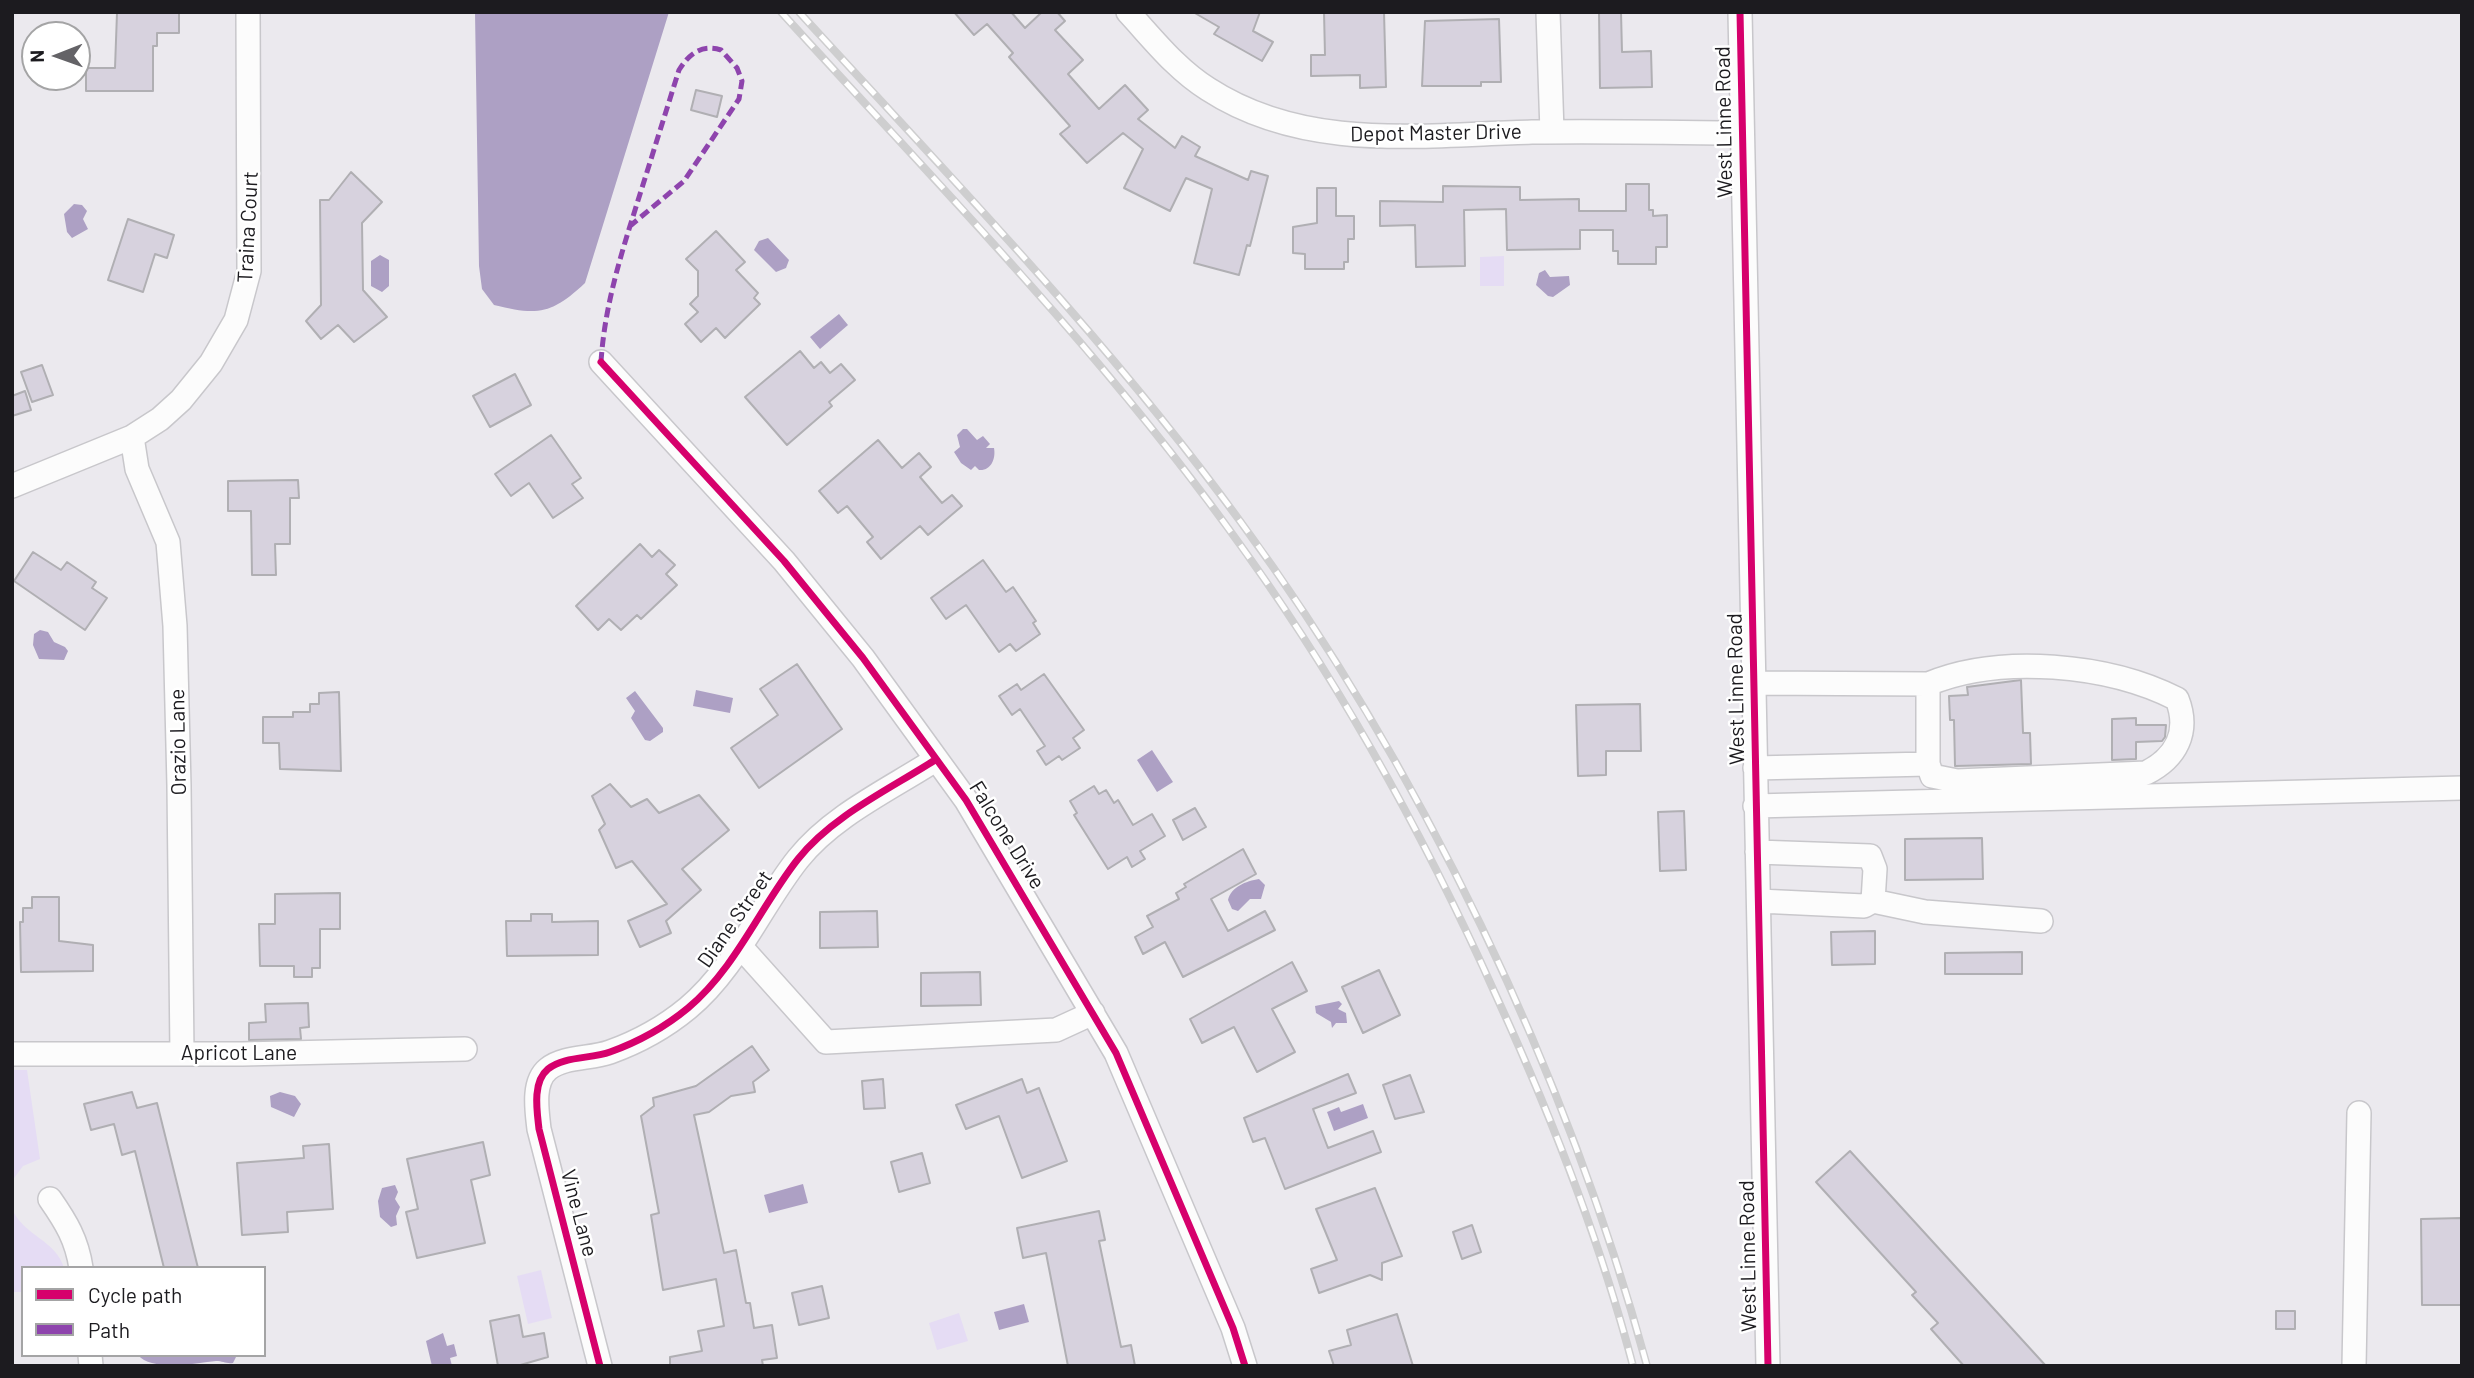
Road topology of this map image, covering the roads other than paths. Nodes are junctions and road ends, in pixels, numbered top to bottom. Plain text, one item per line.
1 (248, 12) edge
2 (1128, 12) edge
3 (1548, 12) edge
4 (1740, 12) edge
5 (1742, 127) junction
6 (1552, 132) junction
7 (600, 362) dead end
8 (132, 437) junction
9 (12, 486) edge
10 (1753, 683) junction
11 (1928, 684) junction
12 (935, 760) junction
13 (1928, 764) junction
14 (1755, 768) junction
15 (2462, 788) edge
16 (1755, 806) junction
17 (1757, 852) junction
18 (1759, 901) junction
19 (1873, 901) junction
20 (2041, 921) dead end
21 (740, 946) junction
22 (1093, 1013) junction
23 (465, 1049) dead end
24 (12, 1054) edge
25 (182, 1054) junction
26 (547, 1069) joint
27 (2359, 1113) dead end
28 (50, 1199) dead end
29 (81, 1266) edge
30 (600, 1366) edge
31 (1245, 1366) edge
32 (1768, 1366) edge
33 (2354, 1366) edge

1 - 8 street, Traina Court
2 - 6 street, Depot Master Drive
3 - 6 street
4 - 5 street, West Linne Road
5 - 6 street, Depot Master Drive
5 - 10 street, West Linne Road
7 - 12 street, Falcone Drive
8 - 9 street, Traina Court
8 - 25 street, Orazio Lane
10 - 11 street
10 - 14 street, West Linne Road
11 - 13 street
11 - 13 street
12 - 21 street, Diane Street
12 - 22 street, Falcone Drive
13 - 14 street
14 - 16 street, West Linne Road
15 - 16 street
16 - 17 street, West Linne Road
17 - 18 street, West Linne Road
17 - 19 street
18 - 19 street
18 - 32 street, West Linne Road
19 - 20 street
21 - 22 street
21 - 26 street, Diane Street
22 - 31 street, Falcone Drive
23 - 25 street, Apricot Lane
24 - 25 street, Apricot Lane
26 - 30 street, Vine Lane
27 - 33 street
28 - 29 street

